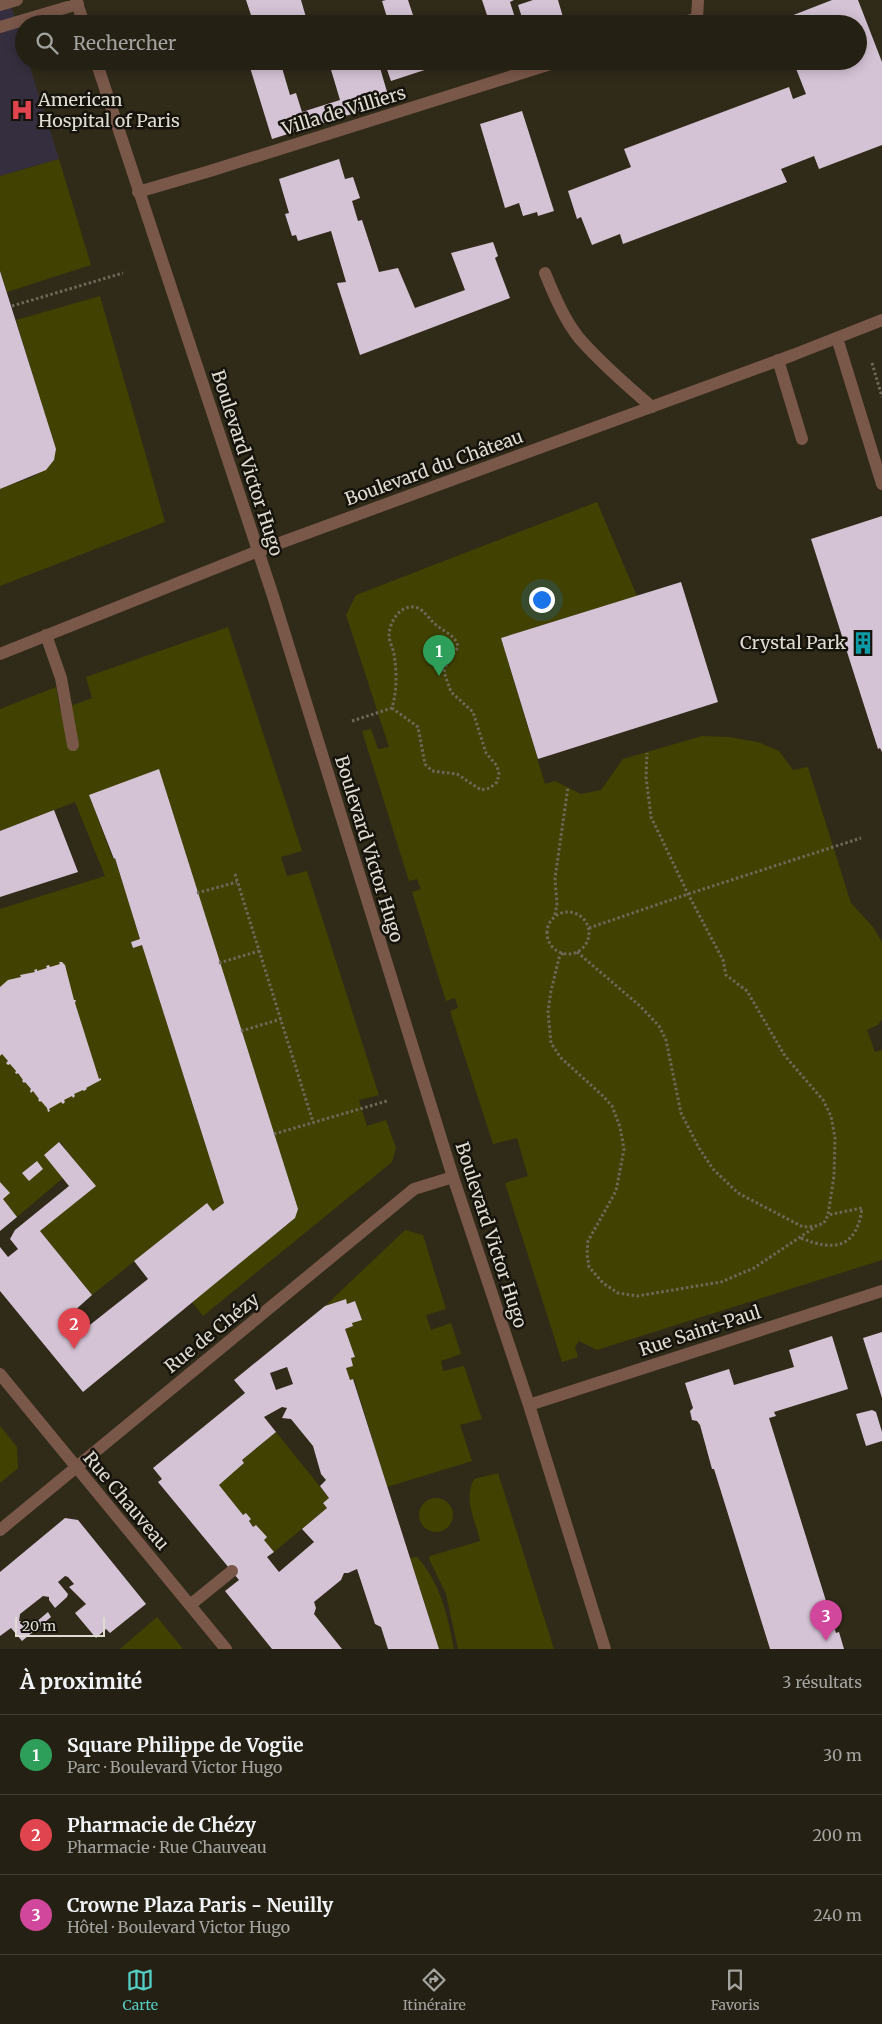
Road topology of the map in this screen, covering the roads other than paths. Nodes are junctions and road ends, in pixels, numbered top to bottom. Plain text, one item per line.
1 (17, 0) edge
2 (698, 0) edge
3 (77, 2) edge
4 (0, 5) edge
5 (37, 15) edge
6 (81, 15) edge
7 (697, 15) edge
8 (15, 22) edge
9 (0, 27) edge
10 (99, 70) edge
11 (531, 70) edge
12 (138, 192) junction
13 (545, 273) dead end
14 (882, 320) edge
15 (837, 338) junction
16 (778, 360) junction
17 (652, 407) junction
18 (802, 439) dead end
19 (882, 484) edge
20 (258, 551) junction
21 (46, 635) junction
22 (0, 654) edge
23 (73, 745) dead end
24 (453, 1178) junction
25 (882, 1290) edge
26 (0, 1374) edge
27 (529, 1405) junction
28 (76, 1468) junction
29 (0, 1530) edge
30 (232, 1571) dead end
31 (190, 1605) junction
32 (226, 1649) edge
33 (605, 1649) edge

1 - 4 street
2 - 7 street
3 - 5 street
3 - 6 street
8 - 9 street
10 - 12 street, Boulevard Victor Hugo
11 - 12 street, Villa de Villiers
12 - 20 street, Boulevard Victor Hugo
13 - 17 street
14 - 15 street, Boulevard du Château
15 - 16 street, Boulevard du Château
15 - 19 street
16 - 17 street, Boulevard du Château
16 - 18 street
17 - 20 street, Boulevard du Château
20 - 21 street, Boulevard du Château
20 - 24 street, Boulevard Victor Hugo
21 - 22 street, Boulevard du Château
21 - 23 street
24 - 27 street, Boulevard Victor Hugo
24 - 28 street, Rue de Chézy
25 - 27 street, Rue Saint-Paul
26 - 28 street, Rue Chauveau
27 - 33 street, Boulevard Victor Hugo
28 - 29 street, Rue de Chézy
28 - 31 street, Rue Chauveau
30 - 31 street
31 - 32 street, Rue Chauveau

